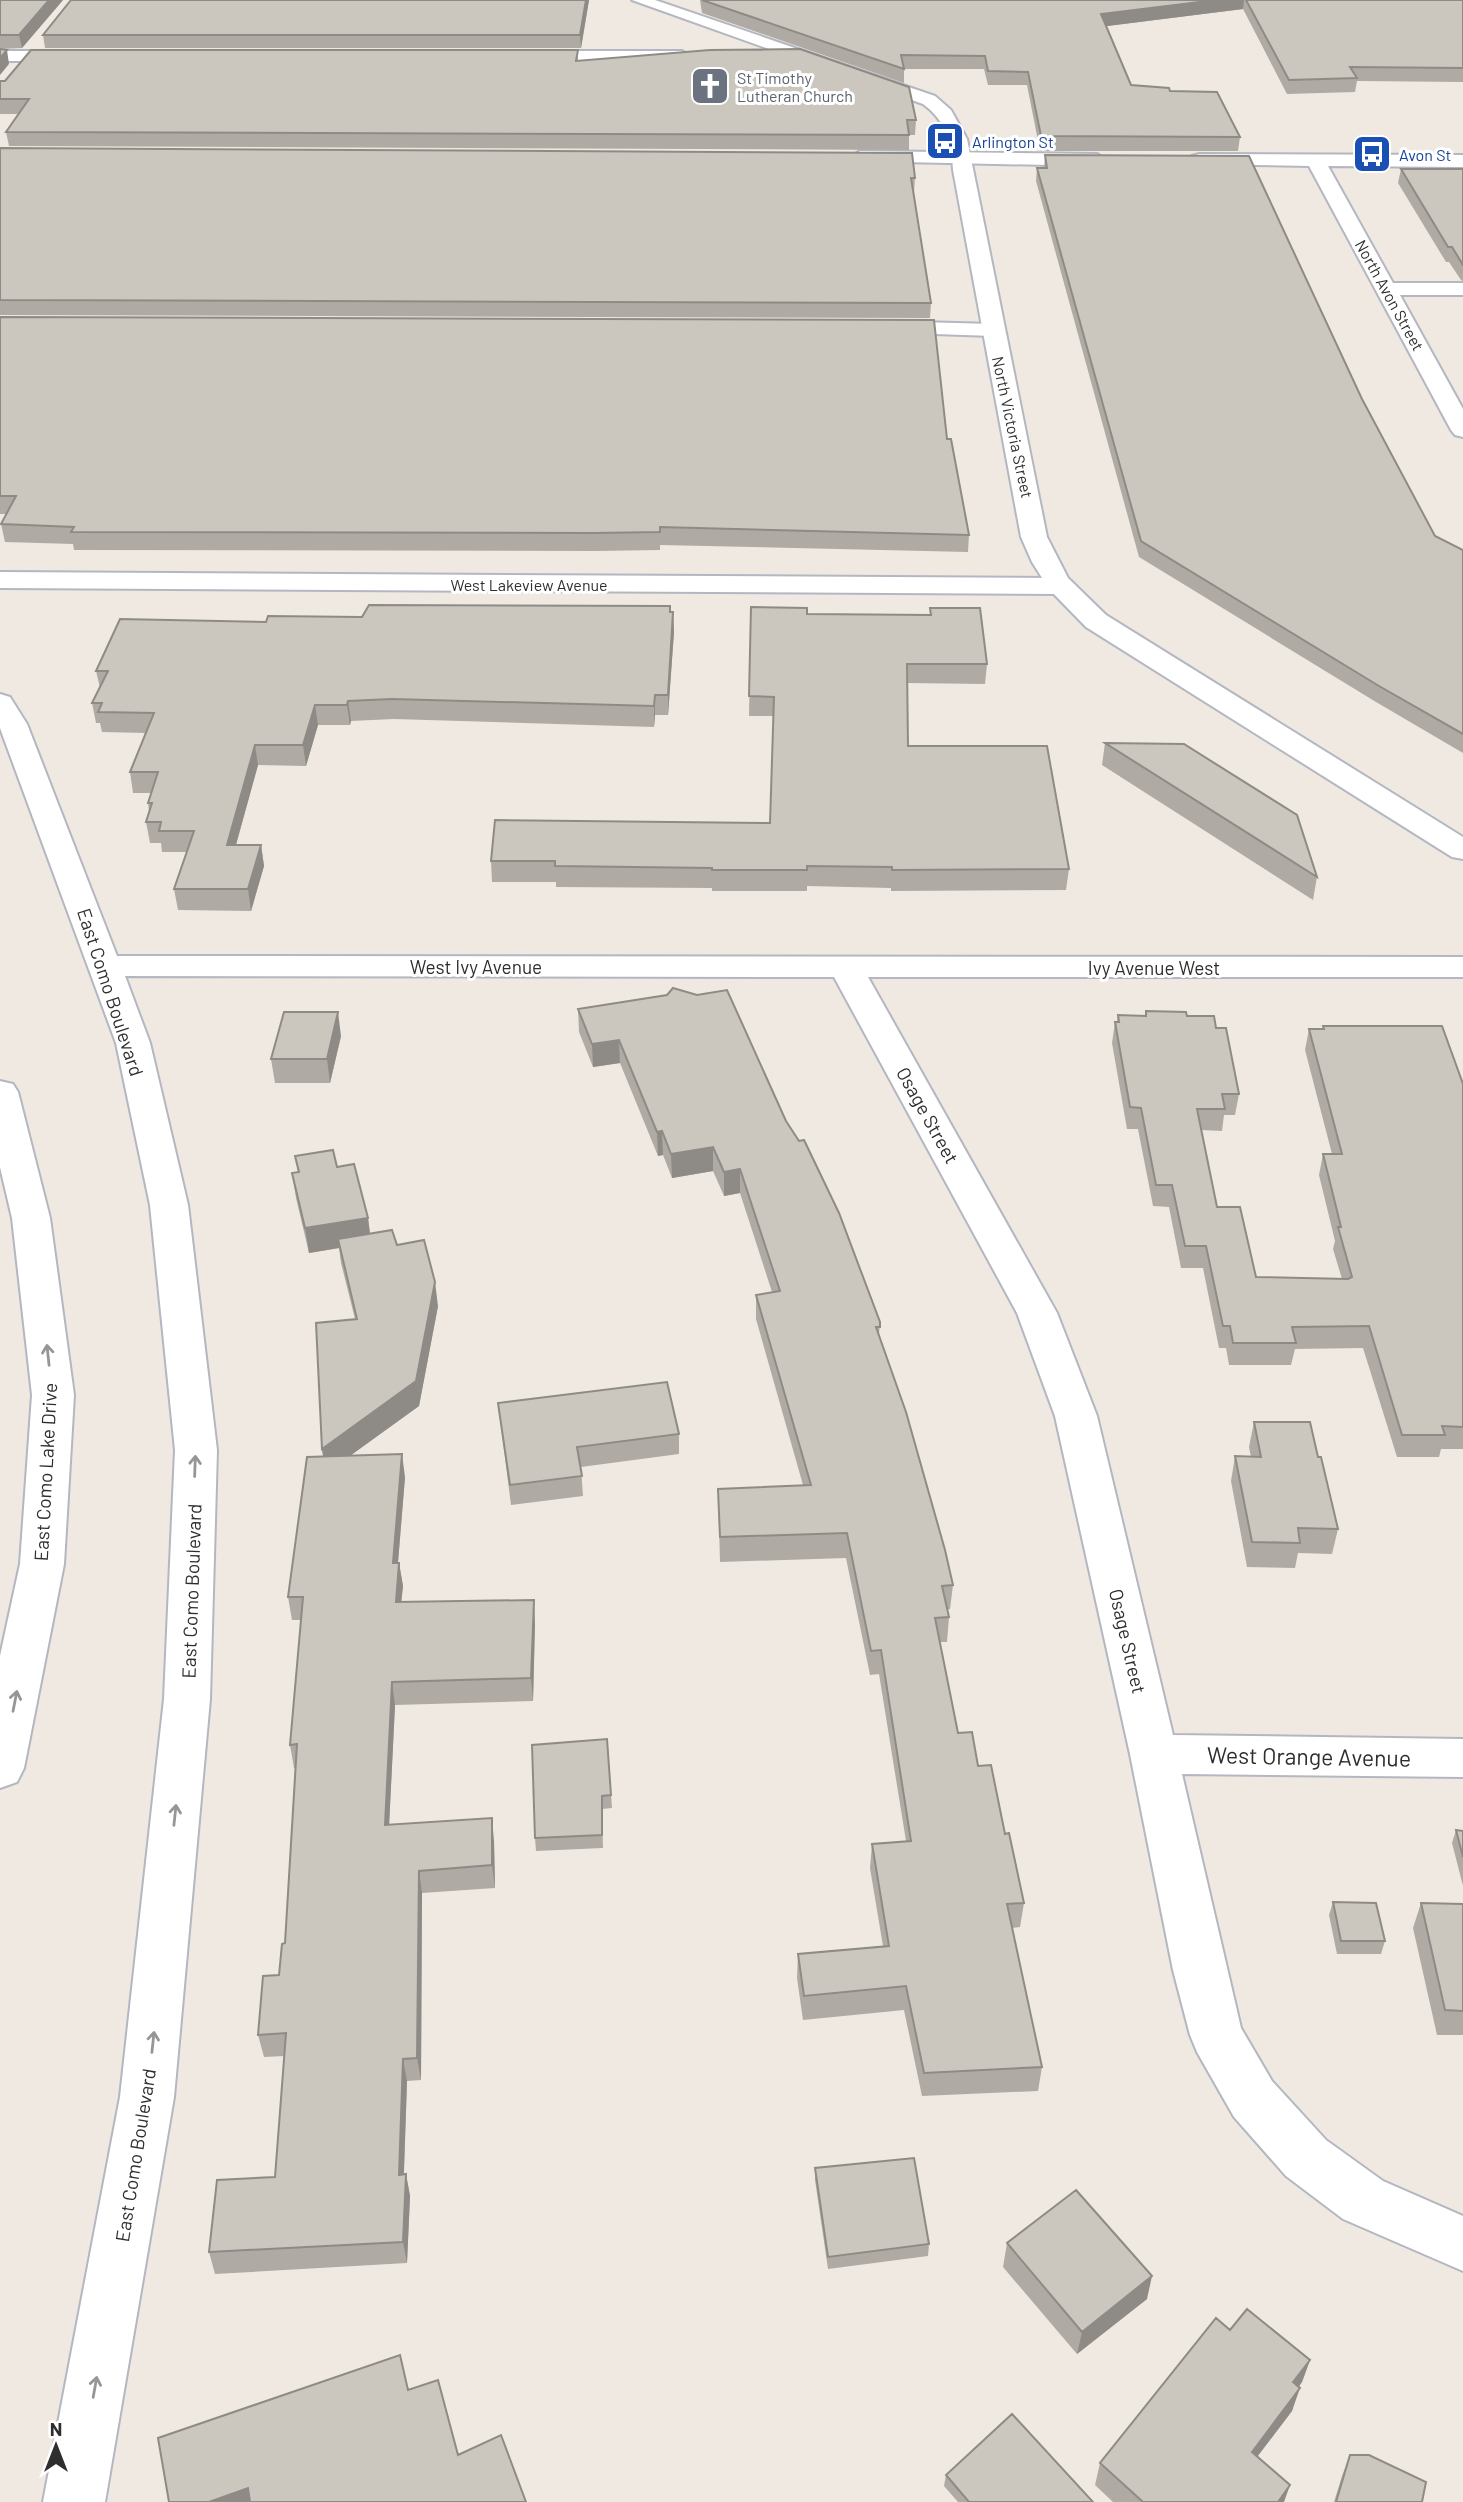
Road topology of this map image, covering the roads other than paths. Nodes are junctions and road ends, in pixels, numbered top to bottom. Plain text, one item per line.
1 (640, 0) edge
2 (45, 35) edge
3 (0, 56) edge
4 (28, 56) junction
5 (97, 56) edge
6 (511, 56) edge
7 (702, 56) edge
8 (743, 56) edge
9 (797, 56) junction
10 (14, 73) edge
11 (840, 157) edge
12 (962, 160) junction
13 (1112, 160) edge
14 (1180, 160) edge
15 (1315, 160) junction
16 (1463, 161) edge
17 (1388, 289) junction
18 (1463, 289) edge
19 (856, 327) edge
20 (993, 330) junction
21 (1463, 430) edge
22 (0, 580) edge
23 (1058, 586) junction
24 (0, 704) edge
25 (1463, 850) edge
26 (106, 966) junction
27 (845, 966) junction
28 (1463, 967) edge
29 (0, 1092) edge
30 (1154, 1754) junction
31 (1463, 1758) edge
32 (0, 1768) edge
33 (1463, 2244) edge
34 (74, 2502) edge

1 - 9 street, North Victoria Street
2 - 4 street
3 - 4 street
4 - 5 street
4 - 10 street
6 - 7 street
8 - 9 street
9 - 12 street, North Victoria Street
11 - 12 street
12 - 13 street
12 - 20 street, North Victoria Street
14 - 15 street
15 - 16 street
15 - 17 street, North Avon Street
17 - 18 street
17 - 21 street, North Avon Street
19 - 20 street
20 - 23 street, North Victoria Street
22 - 23 street, West Lakeview Avenue
23 - 25 street, North Victoria Street
24 - 26 street, East Como Boulevard
26 - 27 street, West Ivy Avenue
34 -> 26 street, East Como Boulevard
27 - 28 street, Ivy Avenue West
27 - 30 street, Osage Street
32 -> 29 street, East Como Lake Drive
30 - 31 street, West Orange Avenue
30 - 33 street, Osage Street

